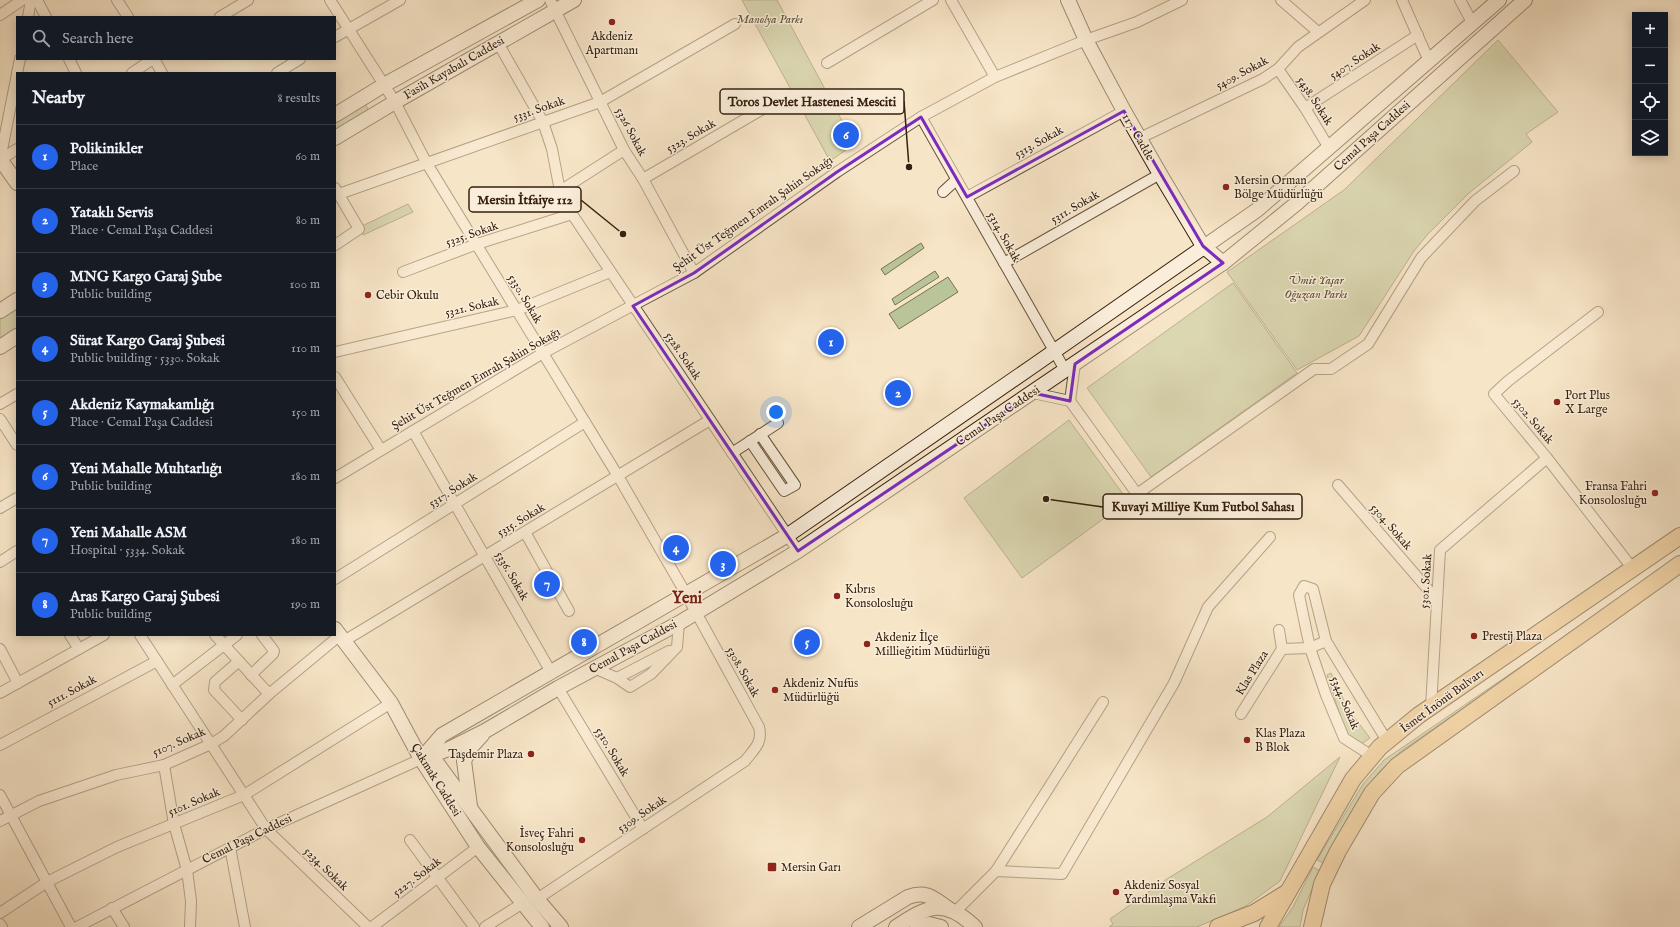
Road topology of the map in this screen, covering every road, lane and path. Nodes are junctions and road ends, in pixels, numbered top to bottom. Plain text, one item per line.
1 (22, 0) edge
2 (31, 0) edge
3 (37, 0) edge
4 (117, 0) edge
5 (248, 0) edge
6 (330, 0) edge
7 (400, 0) edge
8 (538, 0) edge
9 (574, 0) edge
10 (933, 0) edge
11 (951, 0) edge
12 (1068, 0) edge
13 (1182, 0) edge
14 (1281, 0) edge
15 (1402, 0) edge
16 (1460, 0) edge
17 (1499, 0) edge
18 (1525, 0) edge
19 (1359, 2) edge
20 (553, 5) edge
21 (0, 15) edge
22 (28, 16) edge
23 (45, 16) edge
24 (127, 16) edge
25 (222, 16) edge
26 (735, 24) dead end
27 (1473, 24) junction
28 (348, 29) junction
29 (1318, 32) junction
30 (1418, 35) junction
31 (336, 36) edge
32 (1086, 40) junction
33 (498, 43) junction
34 (20, 60) edge
35 (70, 60) edge
36 (152, 60) edge
37 (154, 60) edge
38 (298, 60) edge
39 (1429, 61) junction
40 (827, 63) dead end
41 (1278, 69) junction
42 (17, 72) edge
43 (76, 72) edge
44 (134, 72) edge
45 (161, 72) edge
46 (279, 72) edge
47 (995, 77) junction
48 (16, 79) edge
49 (384, 85) junction
50 (395, 102) junction
51 (600, 102) junction
52 (773, 103) dead end
53 (1305, 108) junction
54 (1124, 111) junction
55 (336, 115) edge
56 (921, 117) junction
57 (543, 122) junction
58 (336, 137) edge
59 (1140, 138) junction
60 (1329, 148) junction
61 (16, 150) edge
62 (624, 150) junction
63 (0, 160) edge
64 (426, 162) junction
65 (1514, 171) dead end
66 (1160, 174) junction
67 (643, 179) junction
68 (956, 180) junction
69 (16, 182) edge
70 (337, 191) edge
71 (560, 191) junction
72 (943, 192) dead end
73 (967, 197) junction
74 (572, 214) junction
75 (336, 244) edge
76 (477, 244) junction
77 (1203, 246) junction
78 (1004, 263) junction
79 (1223, 264) junction
80 (403, 272) dead end
81 (610, 272) junction
82 (694, 273) junction
83 (16, 301) edge
84 (633, 306) junction
85 (517, 310) junction
86 (0, 311) edge
87 (1598, 312) dead end
88 (16, 337) edge
89 (0, 347) edge
90 (1054, 351) junction
91 (336, 352) edge
92 (543, 353) junction
93 (1070, 367) junction
94 (336, 379) edge
95 (1032, 393) junction
96 (16, 395) edge
97 (1070, 400) junction
98 (0, 404) edge
99 (0, 419) edge
100 (710, 420) junction
101 (585, 422) junction
102 (778, 423) dead end
103 (413, 431) junction
104 (760, 434) junction
105 (750, 441) junction
106 (16, 443) edge
107 (382, 450) junction
108 (732, 452) junction
109 (1547, 458) junction
110 (618, 476) junction
111 (336, 477) edge
112 (1338, 485) dead end
113 (16, 499) edge
114 (455, 504) junction
115 (0, 508) edge
116 (525, 532) junction
117 (788, 535) junction
118 (1680, 536) edge
119 (1270, 537) dead end
120 (798, 551) junction
121 (16, 553) edge
122 (486, 556) junction
123 (0, 562) edge
124 (1680, 564) edge
125 (1633, 569) junction
126 (336, 578) edge
127 (686, 594) junction
128 (1437, 604) junction
129 (568, 611) dead end
130 (695, 612) junction
131 (679, 623) junction
132 (1279, 630) dead end
133 (71, 636) edge
134 (102, 636) edge
135 (141, 636) edge
136 (216, 636) edge
137 (236, 636) edge
138 (263, 636) edge
139 (340, 636) edge
140 (1326, 641) junction
141 (224, 645) junction
142 (677, 647) junction
143 (1310, 648) junction
144 (0, 649) edge
145 (78, 649) junction
146 (1282, 649) junction
147 (157, 661) junction
148 (239, 662) junction
149 (594, 668) junction
150 (551, 672) junction
151 (251, 675) junction
152 (617, 678) junction
153 (18, 683) junction
154 (172, 685) junction
155 (558, 688) junction
156 (0, 693) edge
157 (270, 694) junction
158 (1103, 702) dead end
159 (391, 703) junction
160 (1431, 707) junction
161 (1241, 714) dead end
162 (242, 720) junction
163 (485, 731) junction
164 (1387, 741) junction
165 (211, 744) junction
166 (0, 745) edge
167 (758, 745) joint
168 (1372, 756) junction
169 (429, 758) junction
170 (164, 765) junction
171 (0, 795) edge
172 (244, 795) junction
173 (470, 808) junction
174 (11, 815) junction
175 (0, 821) edge
176 (174, 824) junction
177 (266, 829) junction
178 (643, 829) junction
179 (410, 840) dead end
180 (230, 847) junction
181 (478, 847) junction
182 (187, 870) junction
183 (996, 871) junction
184 (438, 877) junction
185 (47, 882) junction
186 (1290, 891) junction
187 (537, 899) junction
188 (523, 903) junction
189 (112, 908) junction
190 (952, 910) junction
191 (0, 912) edge
192 (0, 924) edge
193 (2, 927) edge
194 (71, 927) edge
195 (77, 927) edge
196 (124, 927) edge
197 (190, 927) edge
198 (245, 927) edge
199 (368, 927) edge
200 (372, 927) edge
201 (474, 927) edge
202 (486, 927) edge
203 (542, 927) edge
204 (561, 927) edge
205 (859, 927) edge
206 (896, 927) edge
207 (917, 927) edge
208 (941, 927) edge
209 (975, 927) edge
210 (1218, 927) edge
211 (1268, 927) edge
212 (1312, 927) edge

1 - 21 street
2 - 22 street
3 - 23 street
4 - 24 street
5 - 25 street
6 - 28 street, 5330. Sokak
7 - 28 street
8 - 49 main road, Fasih Kayabalı Caddesi
9 - 20 main road, Fasih Kayabalı Caddesi
10 - 40 street
11 - 47 street
12 - 32 main road, 117. Cadde
13 - 32 street, Şehit Üst Teğmen Emrah Şahin Sokağı
14 - 29 street
15 - 30 street
16 - 27 street
17 - 27 main road, Cemal Paşa Caddesi
18 - 79 main road, Cemal Paşa Caddesi
19 - 29 street, 5409. Sokak
20 - 33 main road, Fasih Kayabalı Caddesi
20 - 51 street, 5326 Sokak
26 - 51 street, 5331. Sokak
27 - 39 main road, Cemal Paşa Caddesi
28 - 31 street
28 - 49 street, 5330. Sokak
29 - 41 street, 5409. Sokak
30 - 39 street
30 - 53 street, 5407. Sokak
32 - 47 street, Şehit Üst Teğmen Emrah Şahin Sokağı
32 - 54 main road, 117. Cadde
33 - 50 main road, Fasih Kayabalı Caddesi
33 - 57 street, 5328. Sokak
34 - 42 street
35 - 43 street
36 - 44 street
37 - 45 street
38 - 46 street
39 - 60 main road, Cemal Paşa Caddesi
41 - 53 street, 5438. Sokak
41 - 59 street, 5409. Sokak
47 - 56 street, Şehit Üst Teğmen Emrah Şahin Sokağı
48 - 63 street
49 - 50 street, 5330. Sokak
49 - 55 main road, Fasih Kayabalı Caddesi
50 - 58 main road, Fasih Kayabalı Caddesi
50 - 64 street, 5330. Sokak
51 - 57 street, 5331. Sokak
51 - 62 street, 5326 Sokak
52 - 67 street, 5323. Sokak
53 - 60 street, 5438. Sokak
54 - 59 main road, 117. Cadde
54 - 73 street, 5313. Sokak
56 - 68 street, 5314. Sokak
56 - 82 street, Şehit Üst Teğmen Emrah Şahin Sokağı
57 - 64 street, 5331. Sokak
57 - 71 street, 5328. Sokak
59 - 66 main road, 117. Cadde
60 - 77 main road, Cemal Paşa Caddesi
61 - 63 street
62 - 67 street, 5326 Sokak
62 - 71 street
63 - 69 main road
64 - 70 street, 5331. Sokak
64 - 76 street, 5330. Sokak
65 - 97 street
66 - 77 main road, 117. Cadde
66 - 78 street, 5311. Sokak
67 - 82 street, 5326 Sokak
68 - 72 street
68 - 73 street, 5314. Sokak
70 - 75 street
71 - 74 street, 5328. Sokak
73 - 78 street, 5314. Sokak
74 - 76 street, 5325. Sokak
74 - 81 street, 5328. Sokak
76 - 80 street, 5325. Sokak
76 - 85 street, 5330. Sokak
77 - 79 main road, 117. Cadde
77 - 90 main road, Cemal Paşa Caddesi
78 - 90 street, 5314. Sokak
79 - 93 main road, Cemal Paşa Caddesi
81 - 84 street, 5328. Sokak
81 - 85 street, 5321. Sokak
82 - 84 street, Şehit Üst Teğmen Emrah Şahin Sokağı
83 - 86 main road
84 - 92 street, Şehit Üst Teğmen Emrah Şahin Sokağı
84 - 100 street, 5328. Sokak
85 - 91 street, 5321. Sokak
85 - 92 street, 5330. Sokak
87 - 109 street, 5302. Sokak
88 - 89 main road
90 - 93 street, 5314. Sokak
90 - 117 main road, Cemal Paşa Caddesi
92 - 101 street, 5330. Sokak
92 - 103 street, Şehit Üst Teğmen Emrah Şahin Sokağı
93 - 95 main road, Cemal Paşa Caddesi
93 - 97 street
94 - 107 street
95 - 97 street
95 - 120 main road, Cemal Paşa Caddesi
96 - 98 street
99 - 106 street
100 - 108 street, 5328. Sokak
100 - 110 street, 5315. Sokak
101 - 110 street, 5330. Sokak
101 - 114 street, 5317. Sokak
102 - 104 street
103 - 107 street, Şehit Üst Teğmen Emrah Şahin Sokağı
103 - 114 street, 5336. Sokak
104 - 105 street
104 - 105 street
105 - 108 street
107 - 111 street, Şehit Üst Teğmen Emrah Şahin Sokağı
108 - 117 street, 5328. Sokak
109 - 125 street, 5302. Sokak
109 - 128 street, 5301. Sokak
110 - 116 street, 5315. Sokak
110 - 127 street, 5330. Sokak
112 - 128 street, 5304. Sokak
113 - 115 street
114 - 122 street, 5336. Sokak
114 - 126 street, 5317. Sokak
116 - 122 street, 5315. Sokak
116 - 129 street
117 - 120 street, 5328. Sokak
117 - 127 main road, Cemal Paşa Caddesi
118 - 125 main road, İsmet İnönü Bulvarı
119 - 183 street
120 - 130 main road, Cemal Paşa Caddesi
121 - 123 street
122 - 139 street, 5315. Sokak
122 - 150 street, 5336. Sokak
124 - 212 main road
125 - 160 main road, İsmet İnönü Bulvarı
127 - 130 street, 5330. Sokak
127 - 150 main road, Cemal Paşa Caddesi
128 - 160 street, 5301. Sokak
130 - 131 main road, Cemal Paşa Caddesi
130 - 167 street, 5308. Sokak
131 - 142 street
131 - 149 main road, Cemal Paşa Caddesi
132 - 146 street
133 - 145 street
134 - 145 street
135 - 147 street, 5234. Sokak
136 - 141 street
137 - 141 street
138 - 151 street
139 - 157 street, 5107. Sokak
139 - 159 main road, Çakmak Caddesi
140 - 143 street
140 - 143 street, 5344. Sokak
140 - 164 street, 5344. Sokak
141 - 148 street
141 - 154 street
142 - 152 street
142 - 152 street
143 - 146 street, Klas Plaza
143 - 168 street, 5344. Sokak
144 - 153 street
145 - 153 street
146 - 161 street, Klas Plaza
147 - 154 street, 5234. Sokak
147 - 166 street, 5111. Sokak
148 - 151 street
148 - 162 street
149 - 152 street
149 - 155 main road, Cemal Paşa Caddesi
150 - 169 main road, Cemal Paşa Caddesi
151 - 157 street
153 - 156 street
154 - 165 street, 5234. Sokak
155 - 163 main road, Cemal Paşa Caddesi
155 - 178 street, 5310. Sokak
157 - 162 street, 5107. Sokak
158 - 183 street
159 - 169 main road, Çakmak Caddesi
159 - 172 street, 5101. Sokak
160 - 164 main road, İsmet İnönü Bulvarı
162 - 165 street, 5107. Sokak
163 - 169 main road, Cemal Paşa Caddesi
163 - 173 main road, Çakmak Caddesi
164 - 168 main road, İsmet İnönü Bulvarı
165 - 170 street, 5107. Sokak
165 - 172 street, 5234. Sokak
167 - 178 street, 5309. Sokak
168 - 186 main road, İsmet İnönü Bulvarı
169 - 173 main road, Çakmak Caddesi
169 - 177 street, Cemal Paşa Caddesi
169 - 181 main road, Çakmak Caddesi
170 - 174 street, 5107. Sokak
170 - 176 street
171 - 174 street
172 - 176 street, 5101. Sokak
172 - 177 street, 5234. Sokak
173 - 187 main road, Çakmak Caddesi
174 - 175 street, 5107. Sokak
174 - 185 street
176 - 182 street
176 - 185 street, 5101. Sokak
177 - 180 street, Cemal Paşa Caddesi
177 - 199 street, 5234. Sokak
178 - 187 street, 5309. Sokak
179 - 184 street
180 - 182 street, Cemal Paşa Caddesi
180 - 198 street
181 - 184 street, 5227. Sokak
181 - 188 main road, Çakmak Caddesi
182 - 189 street, Cemal Paşa Caddesi
182 - 197 street
183 - 190 street
184 - 200 street, 5227. Sokak
184 - 201 street
185 - 191 street, 5101. Sokak
185 - 194 street
186 - 210 main road
186 - 211 main road, İsmet İnönü Bulvarı
187 - 204 main road, Çakmak Caddesi
188 - 202 street
188 - 203 main road, Çakmak Caddesi
189 - 195 street, Cemal Paşa Caddesi
189 - 196 street
190 - 205 main road
190 - 206 main road
190 - 209 main road
192 - 193 street
207 - 208 main road

